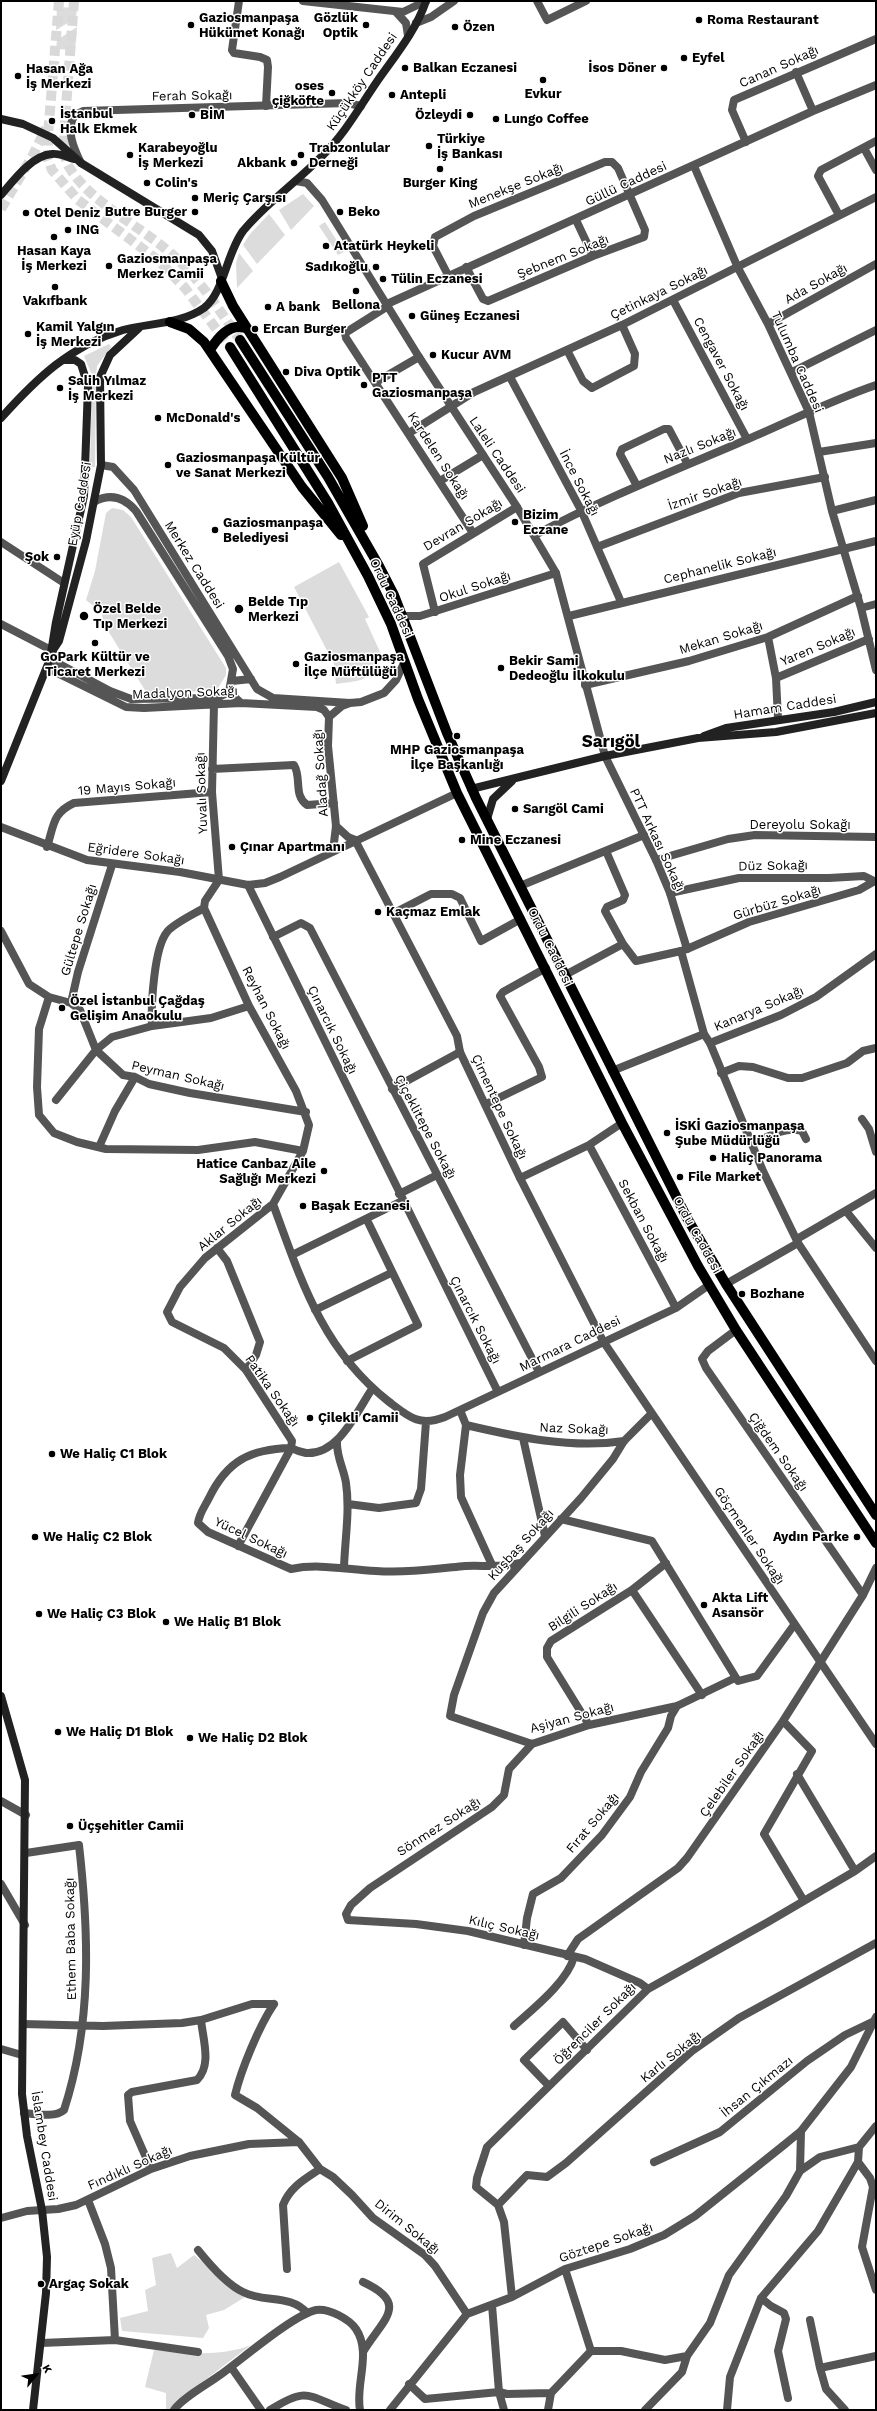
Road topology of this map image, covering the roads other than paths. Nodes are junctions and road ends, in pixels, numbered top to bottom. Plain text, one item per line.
1 (239, 1) edge
2 (303, 1) edge
3 (426, 1) edge
4 (454, 1) edge
5 (537, 1) edge
6 (586, 1) edge
7 (396, 12) junction
8 (416, 23) junction
9 (408, 36) junction
10 (876, 39) edge
11 (796, 72) junction
12 (876, 85) edge
13 (266, 106) junction
14 (361, 106) junction
15 (813, 112) junction
16 (1, 119) edge
17 (876, 141) edge
18 (746, 142) junction
19 (864, 148) junction
20 (78, 161) junction
21 (694, 166) junction
22 (876, 170) edge
23 (296, 181) junction
24 (1, 195) edge
25 (630, 195) junction
26 (876, 197) edge
27 (839, 215) junction
28 (576, 220) junction
29 (594, 256) junction
30 (876, 264) edge
31 (466, 267) junction
32 (738, 268) junction
33 (448, 275) junction
34 (221, 281) junction
35 (673, 300) junction
36 (387, 305) junction
37 (170, 322) junction
38 (768, 324) junction
39 (622, 325) junction
40 (142, 326) junction
41 (248, 329) junction
42 (876, 330) edge
43 (240, 340) tunnel mouth
44 (230, 347) tunnel mouth
45 (210, 350) junction
46 (567, 350) junction
47 (419, 357) junction
48 (60, 360) junction
49 (792, 372) junction
50 (510, 377) junction
51 (376, 382) junction
52 (876, 385) edge
53 (450, 406) junction
54 (809, 412) junction
55 (1, 418) edge
56 (409, 432) junction
57 (747, 439) junction
58 (876, 443) edge
59 (819, 452) junction
60 (483, 455) junction
61 (687, 463) junction
62 (101, 465) junction
63 (86, 476) junction
64 (825, 477) junction
65 (440, 481) junction
66 (636, 486) junction
67 (876, 500) edge
68 (94, 502) junction
69 (518, 507) junction
70 (581, 510) junction
71 (832, 511) junction
72 (473, 533) junction
73 (535, 535) junction
74 (876, 541) edge
75 (1, 542) edge
76 (367, 544) junction
77 (353, 546) junction
78 (597, 547) junction
79 (844, 549) junction
80 (556, 573) junction
81 (64, 582) junction
82 (75, 585) junction
83 (858, 596) junction
84 (621, 602) junction
85 (876, 604) edge
86 (861, 608) junction
87 (204, 610) junction
88 (435, 612) junction
89 (401, 613) junction
90 (569, 616) junction
91 (212, 623) junction
92 (1, 624) edge
93 (768, 637) junction
94 (869, 638) junction
95 (53, 651) junction
96 (50, 659) junction
97 (405, 661) junction
98 (47, 668) junction
99 (876, 670) edge
100 (251, 678) junction
101 (776, 678) junction
102 (232, 682) junction
103 (585, 685) junction
104 (257, 689) junction
105 (229, 692) junction
106 (876, 702) edge
107 (170, 703) junction
108 (241, 703) junction
109 (350, 703) junction
110 (214, 704) junction
111 (876, 714) edge
112 (329, 717) junction
113 (778, 719) junction
114 (698, 738) junction
115 (605, 756) junction
116 (212, 769) junction
117 (516, 778) junction
118 (1, 781) edge
119 (471, 789) junction
120 (212, 792) junction
121 (457, 793) junction
122 (334, 803) junction
123 (487, 820) junction
124 (336, 826) junction
125 (1, 827) edge
126 (644, 836) junction
127 (876, 837) edge
128 (355, 840) junction
129 (47, 847) junction
130 (333, 851) junction
131 (606, 851) junction
132 (656, 860) junction
133 (112, 865) junction
134 (219, 880) junction
135 (874, 882) edge
136 (248, 885) junction
137 (520, 886) junction
138 (670, 893) junction
139 (204, 908) junction
140 (394, 913) junction
141 (521, 919) junction
142 (1, 931) edge
143 (273, 937) junction
144 (623, 944) junction
145 (684, 950) junction
146 (876, 954) edge
147 (546, 968) junction
148 (565, 975) junction
149 (49, 997) junction
150 (71, 1003) junction
151 (249, 1006) junction
152 (152, 1026) junction
153 (704, 1034) junction
154 (710, 1043) junction
155 (876, 1048) edge
156 (96, 1050) junction
157 (460, 1052) junction
158 (612, 1071) junction
159 (721, 1073) junction
160 (134, 1077) junction
161 (392, 1089) junction
162 (56, 1100) dead end
163 (486, 1104) junction
164 (306, 1112) junction
165 (862, 1119) dead end
166 (622, 1122) junction
167 (806, 1139) dead end
168 (752, 1144) junction
169 (589, 1145) junction
170 (99, 1147) junction
171 (303, 1151) junction
172 (876, 1152) edge
173 (437, 1175) junction
174 (520, 1178) junction
175 (876, 1193) edge
176 (400, 1198) junction
177 (273, 1204) junction
178 (846, 1211) junction
179 (366, 1220) junction
180 (798, 1241) junction
181 (217, 1248) junction
182 (876, 1248) edge
183 (292, 1255) junction
184 (391, 1273) junction
185 (726, 1284) junction
186 (709, 1285) junction
187 (676, 1308) junction
188 (315, 1310) junction
189 (167, 1312) joint
190 (736, 1330) junction
191 (603, 1341) junction
192 (347, 1361) junction
193 (876, 1361) edge
194 (246, 1370) junction
195 (539, 1372) junction
196 (372, 1389) junction
197 (498, 1392) junction
198 (460, 1410) junction
199 (651, 1414) junction
200 (426, 1422) junction
201 (466, 1425) junction
202 (523, 1438) junction
203 (337, 1441) junction
204 (624, 1441) junction
205 (291, 1448) junction
206 (348, 1504) junction
207 (876, 1515) edge
208 (561, 1518) junction
209 (859, 1518) junction
210 (876, 1518) edge
211 (545, 1536) junction
212 (876, 1543) edge
213 (238, 1546) junction
214 (519, 1563) junction
215 (666, 1563) junction
216 (492, 1565) junction
217 (344, 1567) junction
218 (876, 1568) edge
219 (632, 1590) junction
220 (863, 1595) junction
221 (794, 1624) junction
222 (820, 1661) junction
223 (735, 1678) junction
224 (702, 1695) junction
225 (1, 1696) edge
226 (677, 1706) junction
227 (450, 1716) joint
228 (783, 1721) junction
229 (589, 1725) junction
230 (532, 1744) junction
231 (876, 1744) edge
232 (797, 1774) junction
233 (1, 1801) edge
234 (26, 1816) junction
235 (26, 1853) junction
236 (876, 1856) edge
237 (855, 1871) junction
238 (1, 1884) edge
239 (804, 1901) junction
240 (348, 1920) joint
241 (25, 1925) junction
242 (876, 1943) edge
243 (524, 1945) junction
244 (570, 1956) junction
245 (648, 1989) junction
246 (874, 2019) edge
247 (201, 2020) junction
248 (23, 2024) junction
249 (82, 2025) junction
250 (514, 2026) dead end
251 (1, 2049) edge
252 (587, 2050) junction
253 (22, 2054) junction
254 (549, 2086) junction
255 (24, 2113) junction
256 (876, 2126) edge
257 (801, 2131) junction
258 (299, 2142) junction
259 (858, 2148) junction
260 (654, 2162) dead end
261 (858, 2162) junction
262 (320, 2169) junction
263 (151, 2170) junction
264 (800, 2171) junction
265 (88, 2200) junction
266 (498, 2205) junction
267 (42, 2210) junction
268 (1, 2218) edge
269 (198, 2250) dead end
270 (287, 2269) dead end
271 (565, 2269) junction
272 (363, 2282) dead end
273 (876, 2290) edge
274 (512, 2297) junction
275 (761, 2298) junction
276 (492, 2305) junction
277 (307, 2313) junction
278 (467, 2314) junction
279 (810, 2320) dead end
280 (115, 2340) junction
281 (41, 2343) junction
282 (591, 2351) junction
283 (198, 2352) dead end
284 (362, 2352) junction
285 (687, 2356) junction
286 (876, 2356) edge
287 (231, 2367) junction
288 (820, 2368) junction
289 (409, 2384) junction
290 (499, 2392) junction
291 (551, 2393) junction
292 (788, 2398) dead end
293 (175, 2409) edge
294 (33, 2410) edge
295 (261, 2410) edge
296 (270, 2410) edge
297 (346, 2410) edge
298 (359, 2410) edge
299 (390, 2410) edge
300 (504, 2410) edge
301 (548, 2410) edge
302 (645, 2410) edge
303 (727, 2410) edge
304 (845, 2410) edge

1 - 13 street
2 - 7 street
3 - 7 street
3 - 8 main road, Küçükköy Caddesi
4 - 8 street
5 - 6 street
7 - 9 street
8 - 9 main road, Küçükköy Caddesi
9 - 14 main road, Küçükköy Caddesi
10 - 11 street, Canan Sokağı
11 - 15 street
11 - 18 street, Canan Sokağı
12 - 15 street, Güllü Caddesi
13 - 14 street, Ferah Sokağı
13 - 20 street, Ferah Sokağı
14 - 23 main road, Küçükköy Caddesi
15 - 18 street, Güllü Caddesi
16 - 20 main road
17 - 19 street
18 - 21 street, Güllü Caddesi
19 - 22 street
19 - 27 street
20 - 24 main road
20 - 34 main road
21 - 25 street, Güllü Caddesi
21 - 32 street, Tulumba Caddesi
23 - 34 main road, Küçükköy Caddesi
23 - 36 street, Laleli Caddesi
25 - 28 street, Güllü Caddesi
25 - 29 street, Şebnem Sokağı
25 - 33 street, Menekşe Sokağı
26 - 27 street, Çetinkaya Sokağı
27 - 32 street, Çetinkaya Sokağı
28 - 29 street
28 - 31 street, Güllü Caddesi
29 - 31 street, Şebnem Sokağı
30 - 38 street, Ada Sokağı
31 - 33 street, Güllü Caddesi
32 - 35 street, Çetinkaya Sokağı
32 - 38 street, Tulumba Caddesi
33 - 36 street, Güllü Caddesi
34 - 37 main road, Küçükköy Caddesi
34 - 41 main road
35 - 39 street, Çetinkaya Sokağı
35 - 57 street, Cengaver Sokağı
36 - 47 street, Laleli Caddesi
36 - 51 street, Kardelen Sokağı
37 - 40 main road, Küçükköy Caddesi
37 - 45 main road
38 - 49 street, Tulumba Caddesi
39 - 46 street, Çetinkaya Sokağı
39 - 46 street
40 - 48 main road, Küçükköy Caddesi
40 - 62 main road, Eyüp Caddesi
41 - 45 main road
41 - 76 main road
42 - 49 street
43 - 76 main road, Ordu Caddesi
44 - 77 main road, Ordu Caddesi
45 - 77 main road
46 - 50 street, Çetinkaya Sokağı
47 - 51 street
47 - 53 street, Laleli Caddesi
48 - 55 main road, Küçükköy Caddesi
48 - 63 main road, Eyüp Caddesi
49 - 54 street, Tulumba Caddesi
50 - 53 street, Çetinkaya Sokağı
50 - 70 street, İnce Sokağı
51 - 56 street, Kardelen Sokağı
52 - 54 street, Nazlı Sokağı
53 - 56 street, Çetinkaya Sokağı
53 - 60 street, Laleli Caddesi
54 - 57 street, Nazlı Sokağı
54 - 59 street, Tulumba Caddesi
56 - 65 street, Kardelen Sokağı
57 - 61 street, Nazlı Sokağı
58 - 59 street
59 - 64 street, Tulumba Caddesi
60 - 65 street
60 - 69 street, Laleli Caddesi
61 - 66 street, Nazlı Sokağı
61 - 66 street
62 - 63 main road
62 - 68 main road, Eyüp Caddesi
62 - 87 street, Merkez Caddesi
63 - 81 main road, Eyüp Caddesi
64 - 71 street, Tulumba Caddesi
64 - 78 street, İzmir Sokağı
65 - 72 street, Kardelen Sokağı
66 - 70 street, Nazlı Sokağı
67 - 71 street
68 - 82 main road, Eyüp Caddesi
68 - 87 street, Merkez Caddesi
69 - 72 street, Devran Sokağı
69 - 73 street, Laleli Caddesi
70 - 73 street, Nazlı Sokağı
70 - 78 street, İnce Sokağı
71 - 79 street, Tulumba Caddesi
72 - 88 street, Devran Sokağı
73 - 80 street, Laleli Caddesi
74 - 79 street, Cephanelik Sokağı
75 - 81 street
76 - 89 main road, Ordu Caddesi
77 - 97 main road, Ordu Caddesi
78 - 84 street, İnce Sokağı
79 - 83 street, Tulumba Caddesi
79 - 84 street, Cephanelik Sokağı
80 - 88 street, Okul Sokağı
80 - 90 street, Laleli Caddesi
81 - 82 main road
81 - 95 main road, Eyüp Caddesi
82 - 95 main road, Eyüp Caddesi
83 - 86 street, Tulumba Caddesi
83 - 93 street, Mekan Sokağı
84 - 90 street, Cephanelik Sokağı
85 - 86 street
86 - 94 street, Tulumba Caddesi
87 - 91 street, Merkez Caddesi
88 - 89 street, Okul Sokağı
89 - 119 main road, Ordu Caddesi
90 - 103 street, Laleli Caddesi
91 - 100 street, Merkez Caddesi
91 - 102 street, Merkez Caddesi
92 - 95 street
93 - 101 street
93 - 103 street, Mekan Sokağı
94 - 99 street, Tulumba Caddesi
94 - 101 street, Yaren Sokağı
95 - 96 main road, Eyüp Caddesi
96 - 98 main road, Eyüp Caddesi
96 - 107 street, Madalyon Sokağı
97 - 109 street
97 - 121 main road, Ordu Caddesi
98 - 107 street, Madalyon Sokağı
98 - 118 main road, Eyüp Caddesi
100 - 102 street
100 - 104 street, Merkez Caddesi
101 - 113 street
102 - 105 street
103 - 115 street, Laleli Caddesi
104 - 108 street
104 - 109 street
105 - 107 street, Madalyon Sokağı
105 - 108 street
106 - 113 main road, Hamam Caddesi
107 - 110 street, Madalyon Sokağı
108 - 110 street, Madalyon Sokağı
108 - 112 street, Madalyon Sokağı
109 - 112 street
110 - 116 street, Yuvalı Sokağı
111 - 114 main road, Hamam Caddesi
112 - 122 street, Aladağ Sokağı
113 - 114 main road, Hamam Caddesi
114 - 115 main road, Hamam Caddesi
115 - 117 main road, Hamam Caddesi
115 - 126 street, PTT Arkası Sokağı
116 - 120 street, Yuvalı Sokağı
116 - 122 street
117 - 119 main road, Hamam Caddesi
117 - 123 main road
119 - 121 main road
119 - 123 main road, Ordu Caddesi
120 - 129 street, 19 Mayıs Sokağı
120 - 134 street, Yuvalı Sokağı
121 - 128 street
121 - 141 main road, Ordu Caddesi
122 - 124 street, Aladağ Sokağı
123 - 137 main road, Ordu Caddesi
124 - 128 street
124 - 130 street, Aladağ Sokağı
125 - 129 street, Eğridere Sokağı
126 - 131 street
126 - 132 street, PTT Arkası Sokağı
127 - 132 street, Dereyolu Sokağı
128 - 130 street
128 - 140 street, Çimentepe Sokağı
129 - 133 street, Eğridere Sokağı
130 - 136 street
131 - 137 street
131 - 144 street
132 - 138 street, PTT Arkası Sokağı
133 - 134 street, Eğridere Sokağı
133 - 150 street, Gültepe Sokağı
134 - 136 street, Eğridere Sokağı
134 - 139 street
135 - 138 street, Düz Sokağı
135 - 145 street, Gürbüz Sokağı
136 - 143 street, Çınarcık Sokağı
137 - 148 main road, Ordu Caddesi
138 - 145 street, PTT Arkası Sokağı
139 - 151 street, Reyhan Sokağı
139 - 152 street
140 - 141 street
140 - 157 street, Çimentepe Sokağı
141 - 147 main road, Ordu Caddesi
142 - 149 street
143 - 161 street, Çiçeklitepe Sokağı
143 - 176 street, Çınarcık Sokağı
144 - 145 street
144 - 148 street
145 - 153 street, PTT Arkası Sokağı
146 - 154 street, Kanarya Sokağı
147 - 163 street
147 - 166 main road, Ordu Caddesi
148 - 158 main road, Ordu Caddesi
149 - 150 street
149 - 170 street
150 - 156 street, Peyman Sokağı
151 - 152 street
151 - 164 street, Reyhan Sokağı
152 - 156 street
153 - 154 street, PTT Arkası Sokağı
153 - 158 street, Kanarya Sokağı
154 - 159 street, PTT Arkası Sokağı
155 - 159 street
156 - 160 street, Peyman Sokağı
156 - 162 street
157 - 161 street
157 - 163 street, Çimentepe Sokağı
158 - 185 main road, Ordu Caddesi
159 - 168 street, PTT Arkası Sokağı
160 - 164 street, Peyman Sokağı
160 - 170 street
161 - 173 street, Çiçeklitepe Sokağı
163 - 174 street, Çimentepe Sokağı
164 - 171 street, Reyhan Sokağı
165 - 172 street
166 - 169 street
166 - 186 main road, Ordu Caddesi
167 - 168 street
168 - 180 street, PTT Arkası Sokağı
169 - 174 street
169 - 187 street, Sekban Sokağı
170 - 171 street
171 - 177 street, Aklar Sokağı
173 - 176 street
173 - 195 street, Çiçeklitepe Sokağı
174 - 191 street, Çimentepe Sokağı
175 - 178 street
176 - 179 street
176 - 197 street, Çınarcık Sokağı
177 - 181 street, Aklar Sokağı
177 - 183 street
178 - 180 street
178 - 182 street
179 - 183 street
179 - 184 street
180 - 185 street
180 - 193 street
181 - 189 street, Aklar Sokağı
181 - 194 street
183 - 188 street
184 - 188 street
184 - 192 street
185 - 207 main road, Ordu Caddesi
186 - 187 street, Marmara Caddesi
186 - 190 main road, Ordu Caddesi
187 - 191 street, Marmara Caddesi
188 - 192 street
189 - 194 street, Patika Sokağı
190 - 209 main road, Ordu Caddesi
190 - 220 street, Çiğdem Sokağı
191 - 195 street, Marmara Caddesi
191 - 199 street, Göçmenler Sokağı
192 - 196 street
194 - 205 street, Patika Sokağı
195 - 197 street, Marmara Caddesi
196 - 200 street
196 - 203 street
197 - 198 street, Marmara Caddesi
198 - 200 street, Marmara Caddesi
198 - 201 street
199 - 204 street, Kuşbaş Sokağı
199 - 221 street, Göçmenler Sokağı
200 - 206 street
201 - 202 street, Naz Sokağı
201 - 216 street
202 - 204 street, Naz Sokağı
202 - 211 street, Naz Sokağı
203 - 205 street
203 - 206 street
204 - 208 street, Kuşbaş Sokağı
205 - 213 street
205 - 213 street, Yücel Sokağı
206 - 217 street
208 - 211 street, Kuşbaş Sokağı
208 - 215 street
209 - 210 main road
209 - 212 main road, Ordu Caddesi
211 - 214 street, Kuşbaş Sokağı
213 - 217 street, Yücel Sokağı
214 - 216 street, Yücel Sokağı
214 - 227 street, Kuşbaş Sokağı
215 - 219 street, Bilgili Sokağı
215 - 223 street
216 - 217 street, Yücel Sokağı
218 - 220 street, Çelebiler Sokağı
219 - 224 street
219 - 229 street, Bilgili Sokağı
220 - 222 street, Çelebiler Sokağı
221 - 222 street, Göçmenler Sokağı
221 - 223 street
222 - 228 street, Çelebiler Sokağı
222 - 231 street, Göçmenler Sokağı
223 - 224 street, Aşiyan Sokağı
224 - 226 street, Aşiyan Sokağı
225 - 234 main road, İslambey Caddesi
226 - 229 street, Aşiyan Sokağı
226 - 243 street, Fırat Sokağı
227 - 230 street, Aşiyan Sokağı
228 - 232 street
228 - 244 street, Çelebiler Sokağı
229 - 230 street, Aşiyan Sokağı
230 - 240 street, Sönmez Sokağı
232 - 237 street
232 - 239 street
233 - 234 street
234 - 235 main road, İslambey Caddesi
235 - 241 main road, İslambey Caddesi
235 - 249 street, Ethem Baba Sokağı
236 - 237 street, Öğrenciler Sokağı
237 - 239 street, Öğrenciler Sokağı
238 - 241 street
239 - 245 street, Öğrenciler Sokağı
240 - 243 street, Kılıç Sokağı
241 - 248 main road, İslambey Caddesi
242 - 266 street, Karlı Sokağı
243 - 244 street, Kılıç Sokağı
244 - 245 street, Kılıç Sokağı
244 - 250 street, Çelebiler Sokağı
245 - 252 street, Öğrenciler Sokağı
246 - 257 street, Göztepe Sokağı
246 - 260 street, İhsan Çıkmazı
247 - 249 street
247 - 258 street, Dirim Sokağı
247 - 263 street
248 - 249 street
248 - 253 main road, İslambey Caddesi
249 - 255 street, Ethem Baba Sokağı
251 - 253 street
252 - 254 street, Öğrenciler Sokağı
252 - 254 street
253 - 255 main road, İslambey Caddesi
254 - 266 street, Öğrenciler Sokağı
255 - 267 main road, İslambey Caddesi
256 - 259 street
257 - 264 street
257 - 271 street, Göztepe Sokağı
258 - 262 street, Dirim Sokağı
258 - 263 street, Fındıklı Sokağı
259 - 261 street
259 - 264 street
261 - 273 street
261 - 275 street
262 - 270 street
262 - 278 street, Dirim Sokağı
263 - 265 street, Fındıklı Sokağı
264 - 285 street
265 - 267 street, Fındıklı Sokağı
265 - 280 street
266 - 274 street
267 - 268 street, Fındıklı Sokağı
267 - 281 main road, İslambey Caddesi
269 - 277 street
271 - 274 street, Göztepe Sokağı
271 - 282 street
272 - 284 street
274 - 276 street, Göztepe Sokağı
275 - 292 street
275 - 303 street
276 - 278 street, Göztepe Sokağı
276 - 290 street
277 - 284 street
277 - 287 street
278 - 289 street
279 - 288 street
280 - 281 street
280 - 283 street
281 - 294 main road, İslambey Caddesi
282 - 285 street
282 - 291 street
284 - 298 street
285 - 302 street
286 - 288 street
287 - 293 street
287 - 295 street
288 - 304 street
289 - 290 street
289 - 299 street
290 - 291 street
290 - 300 street
291 - 301 street
296 - 297 street

